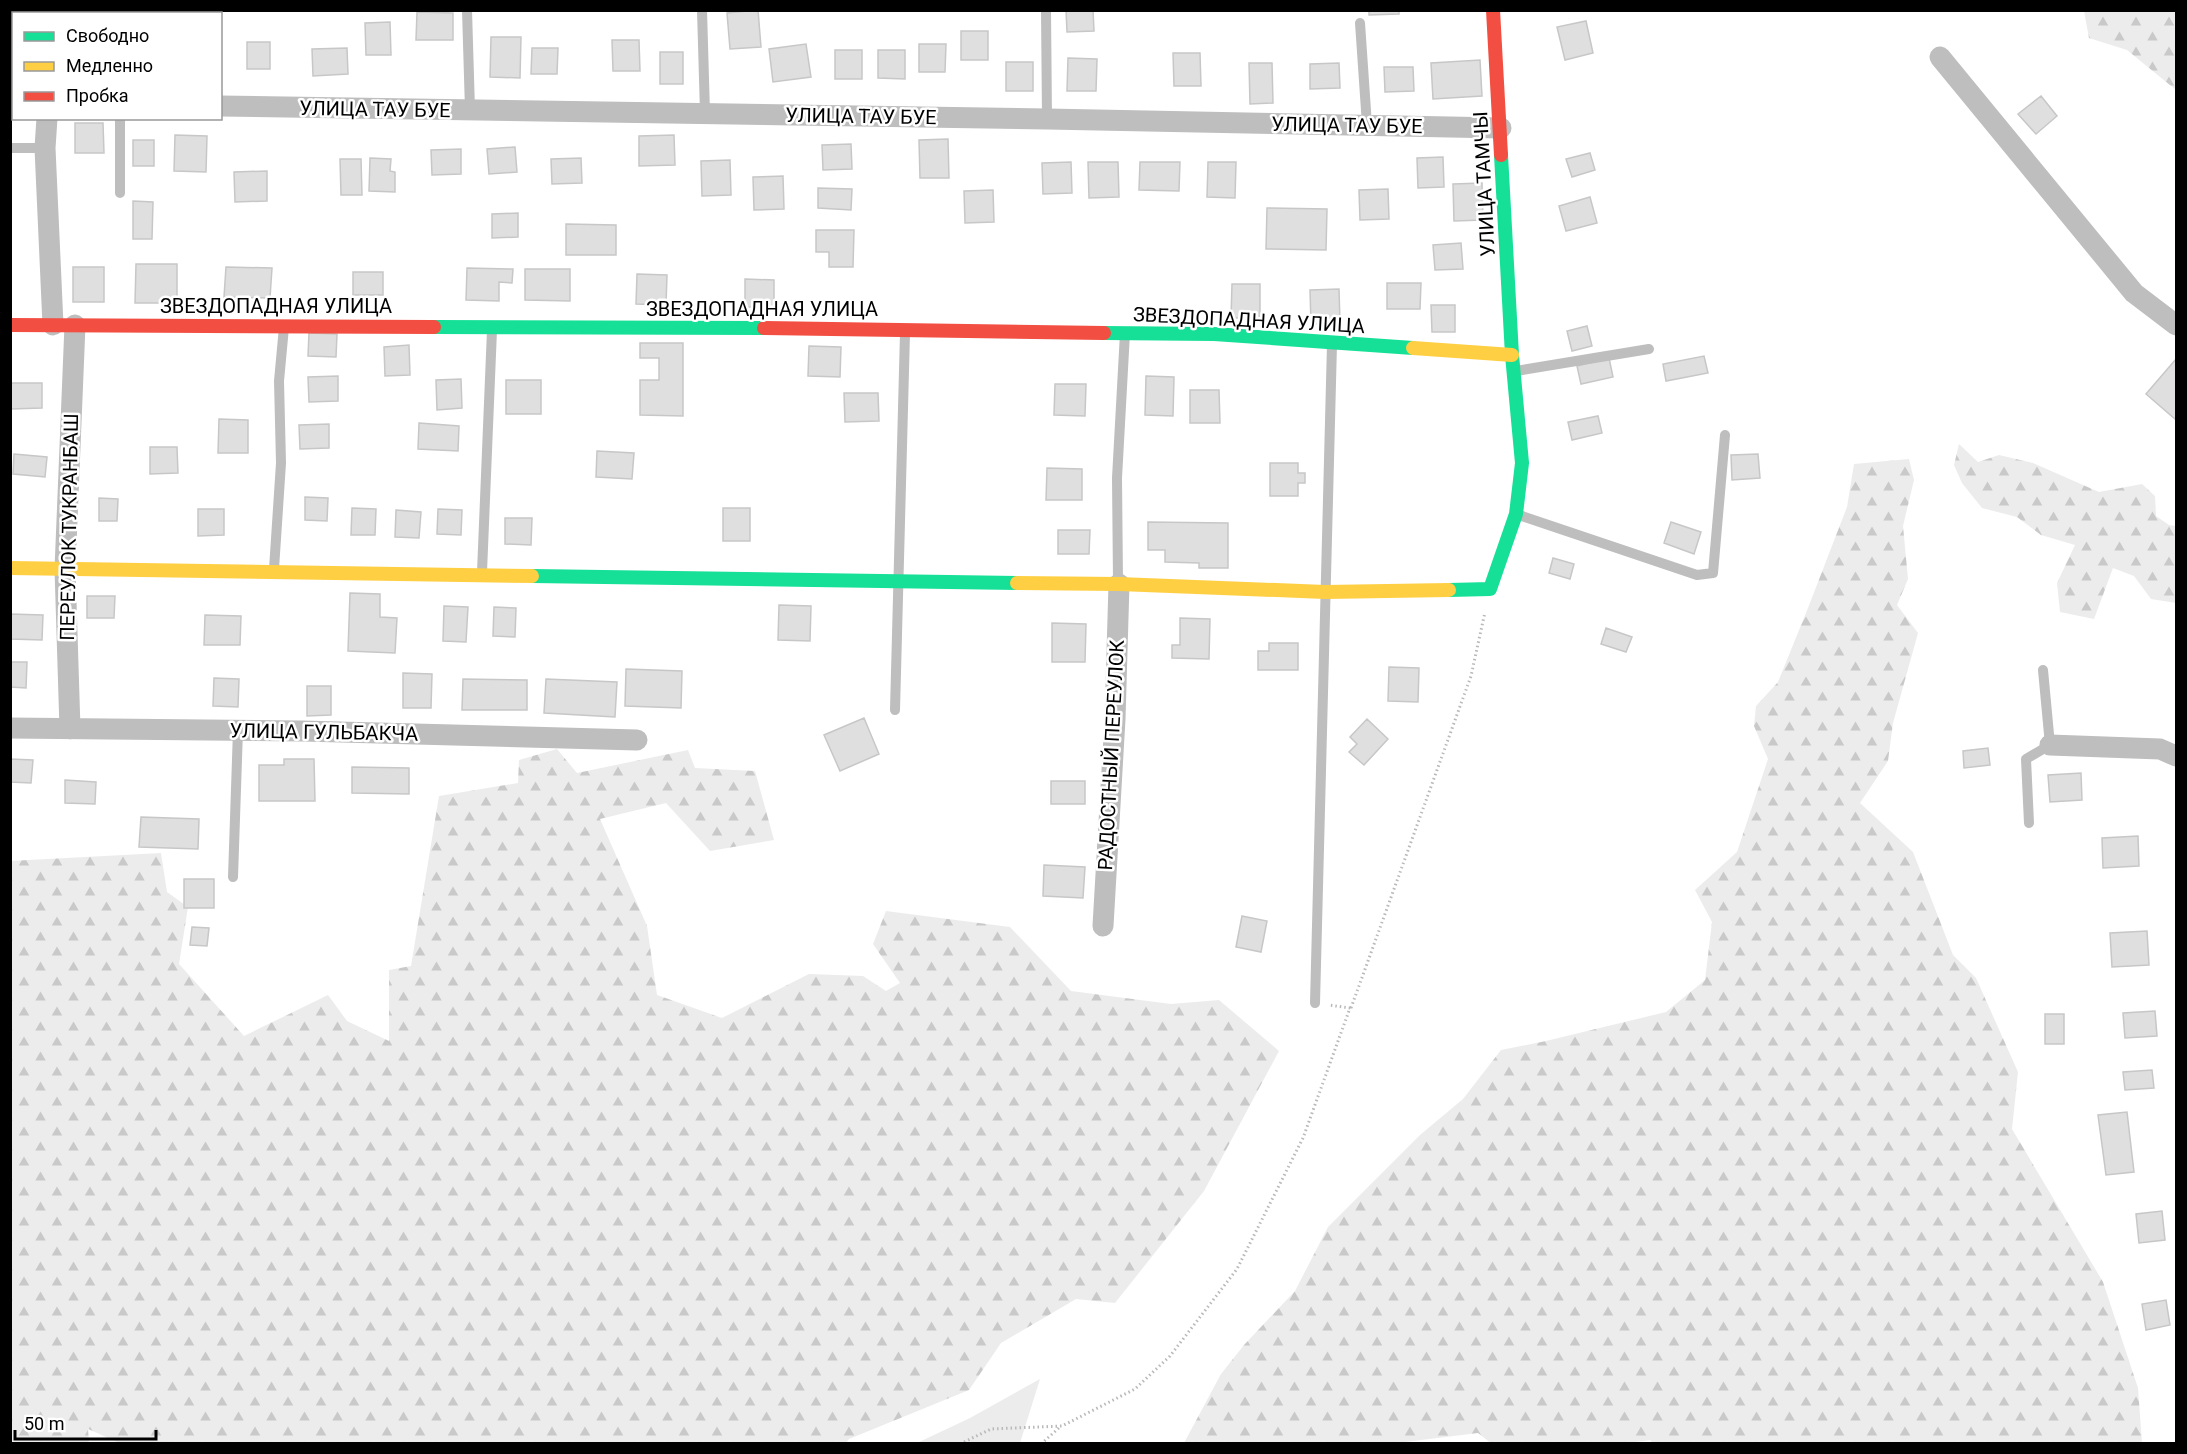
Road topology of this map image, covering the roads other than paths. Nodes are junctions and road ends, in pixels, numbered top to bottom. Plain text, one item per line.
1 (468, 10) edge
2 (702, 10) edge
3 (1046, 10) edge
4 (1493, 10) edge
5 (1360, 23) dead end
6 (1940, 57) dead end
7 (222, 106) edge
8 (470, 110) junction
9 (705, 113) junction
10 (1047, 119) junction
11 (47, 120) edge
12 (120, 120) edge
13 (1367, 125) junction
14 (1501, 129) junction
15 (10, 148) edge
16 (45, 148) junction
17 (120, 193) dead end
18 (10, 324) edge
19 (53, 325) junction
20 (75, 325) junction
21 (2176, 325) edge
22 (284, 326) junction
23 (492, 327) junction
24 (905, 330) junction
25 (1125, 333) junction
26 (1332, 344) junction
27 (1649, 349) dead end
28 (1512, 355) junction
29 (1514, 371) junction
30 (1725, 435) dead end
31 (1516, 514) junction
32 (10, 568) edge
33 (65, 569) junction
34 (274, 572) junction
35 (482, 575) junction
36 (899, 581) junction
37 (1119, 584) junction
38 (1325, 592) junction
39 (2043, 670) dead end
40 (895, 710) dead end
41 (10, 729) edge
42 (70, 729) junction
43 (238, 730) junction
44 (638, 740) dead end
45 (2050, 745) junction
46 (2176, 756) edge
47 (2029, 823) dead end
48 (233, 877) dead end
49 (1103, 926) dead end
50 (1315, 1003) road end

1 - 8 lane
2 - 9 lane
3 - 10 lane
4 - 14 street, УЛИЦА ТАМЧЫ
5 - 13 lane
6 - 21 street
7 - 8 street, УЛИЦА ТАУ БУЕ
8 - 9 street, УЛИЦА ТАУ БУЕ
9 - 10 street, УЛИЦА ТАУ БУЕ
10 - 13 street, УЛИЦА ТАУ БУЕ
11 - 16 street
12 - 17 lane
13 - 14 street, УЛИЦА ТАУ БУЕ
14 - 28 street, УЛИЦА ТАМЧЫ
15 - 16 lane
16 - 19 street
18 - 19 street, ЗВЕЗДОПАДНАЯ УЛИЦА
19 - 20 street, ЗВЕЗДОПАДНАЯ УЛИЦА
20 - 22 street, ЗВЕЗДОПАДНАЯ УЛИЦА
20 - 33 street, ПЕРЕУЛОК ТУКРАНБАШ
22 - 23 street, ЗВЕЗДОПАДНАЯ УЛИЦА
22 - 34 lane
23 - 24 street, ЗВЕЗДОПАДНАЯ УЛИЦА
23 - 35 lane
24 - 25 street, ЗВЕЗДОПАДНАЯ УЛИЦА
24 - 36 lane
25 - 26 street, ЗВЕЗДОПАДНАЯ УЛИЦА
25 - 37 lane
26 - 28 street, ЗВЕЗДОПАДНАЯ УЛИЦА
26 - 38 lane
27 - 29 lane
28 - 29 street, УЛИЦА ТАМЧЫ
29 - 31 street, УЛИЦА ТАМЧЫ
30 - 31 lane
31 - 38 street, УЛИЦА ТАМЧЫ
32 - 33 street
33 - 34 street
33 - 42 street, ПЕРЕУЛОК ТУКРАНБАШ
34 - 35 street
35 - 36 street
36 - 37 street
36 - 40 lane
37 - 38 street
37 - 49 street, РАДОСТНЫЙ ПЕРЕУЛОК
38 - 50 lane
39 - 45 lane
41 - 42 street, УЛИЦА ГУЛЬБАКЧА
42 - 43 street, УЛИЦА ГУЛЬБАКЧА
43 - 44 street, УЛИЦА ГУЛЬБАКЧА
43 - 48 lane
45 - 46 street
45 - 47 lane

